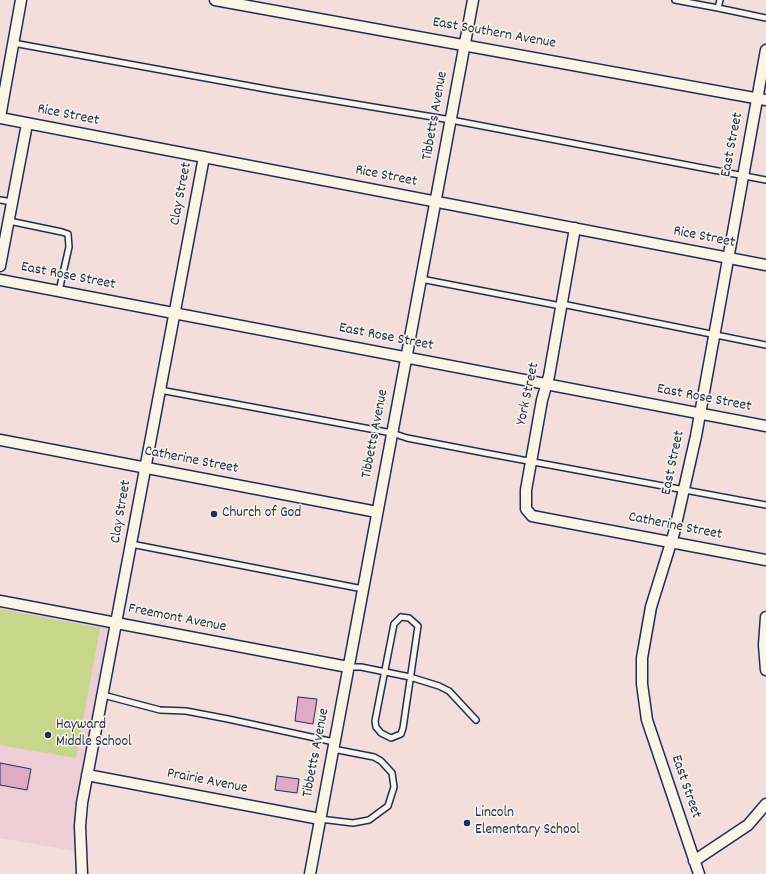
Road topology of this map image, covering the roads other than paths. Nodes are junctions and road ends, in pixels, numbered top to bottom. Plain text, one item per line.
1 (21, 0) edge
2 (215, 0) edge
3 (473, 0) edge
4 (674, 0) edge
5 (720, 0) edge
6 (718, 8) junction
7 (766, 18) edge
8 (13, 43) junction
9 (465, 44) junction
10 (766, 50) edge
11 (762, 99) edge
12 (0, 118) edge
13 (451, 120) junction
14 (27, 124) junction
15 (204, 157) junction
16 (742, 175) junction
17 (766, 180) edge
18 (0, 200) edge
19 (12, 202) junction
20 (436, 202) junction
21 (9, 220) junction
22 (575, 228) junction
23 (728, 258) junction
24 (766, 265) edge
25 (0, 266) edge
26 (421, 279) junction
27 (0, 280) edge
28 (59, 291) junction
29 (561, 305) junction
30 (174, 313) junction
31 (714, 335) junction
32 (766, 345) edge
33 (406, 357) junction
34 (547, 384) junction
35 (160, 390) junction
36 (700, 413) junction
37 (766, 426) edge
38 (392, 433) junction
39 (0, 440) edge
40 (531, 461) junction
41 (145, 468) junction
42 (684, 490) junction
43 (766, 505) edge
44 (377, 512) junction
45 (579, 525) joint
46 (671, 542) junction
47 (131, 544) junction
48 (766, 560) edge
49 (363, 589) junction
50 (0, 601) edge
51 (766, 617) edge
52 (117, 623) junction
53 (348, 667) junction
54 (766, 670) edge
55 (384, 672) junction
56 (410, 677) junction
57 (103, 695) junction
58 (476, 720) dead end
59 (334, 745) junction
60 (87, 775) junction
61 (766, 804) edge
62 (320, 819) junction
63 (694, 861) junction
64 (82, 874) edge
65 (310, 874) edge
66 (699, 874) edge

1 - 8 street
2 - 9 street, East Southern Avenue
3 - 9 street, Tibbetts Avenue
4 - 6 lane
5 - 6 lane
6 - 7 lane
8 - 12 street
8 - 13 lane
9 - 11 street, East Southern Avenue
9 - 13 street, Tibbetts Avenue
10 - 11 street, East Street
11 - 16 street, East Street
12 - 14 street, Rice Street
13 - 16 lane
13 - 20 street, Tibbetts Avenue
14 - 15 street, Rice Street
14 - 19 street
15 - 20 street, Rice Street
15 - 30 street, Clay Street
16 - 17 lane
16 - 23 street, East Street
18 - 19 lane
19 - 21 street
20 - 22 street, Rice Street
20 - 26 street, Tibbetts Avenue
21 - 25 street
21 - 28 lane
22 - 23 street, Rice Street
22 - 29 street, York Street
23 - 24 street, Rice Street
23 - 31 street, East Street
26 - 29 lane
26 - 33 street, Tibbetts Avenue
27 - 28 street, East Rose Street
28 - 30 street, East Rose Street
29 - 31 lane
29 - 34 street, York Street
30 - 33 street, East Rose Street
30 - 35 street, Clay Street
31 - 32 lane
31 - 36 street, East Street
33 - 34 street, East Rose Street
33 - 38 street, Tibbetts Avenue
34 - 36 street, East Rose Street
34 - 40 street, York Street
35 - 38 lane
35 - 41 street, Clay Street
36 - 37 street, East Rose Street
36 - 42 street, East Street
38 - 40 lane
38 - 44 street, Tibbetts Avenue
39 - 41 street, Catherine Street
40 - 42 lane
40 - 45 street, York Street
41 - 44 street, Catherine Street
41 - 47 street, Clay Street
42 - 43 lane
42 - 46 street, East Street
44 - 49 street, Tibbetts Avenue
45 - 46 street, Catherine Street
46 - 48 street, Catherine Street
46 - 63 street, East Street
47 - 49 lane
47 - 52 street, Clay Street
49 - 53 street, Tibbetts Avenue
50 - 52 street, Freemont Avenue
51 - 54 street
52 - 53 street, Freemont Avenue
52 - 57 street, Clay Street
53 - 55 lane
53 - 59 street, Tibbetts Avenue
55 - 56 lane
55 - 56 lane
55 - 56 lane
56 - 58 lane
57 - 59 lane
57 - 60 street, Clay Street
59 - 62 street, Tibbetts Avenue
59 - 62 lane
60 - 62 street, Prairie Avenue
60 - 64 street, Clay Street
61 - 63 street
62 - 65 street, Tibbetts Avenue
63 - 66 street, East Street

